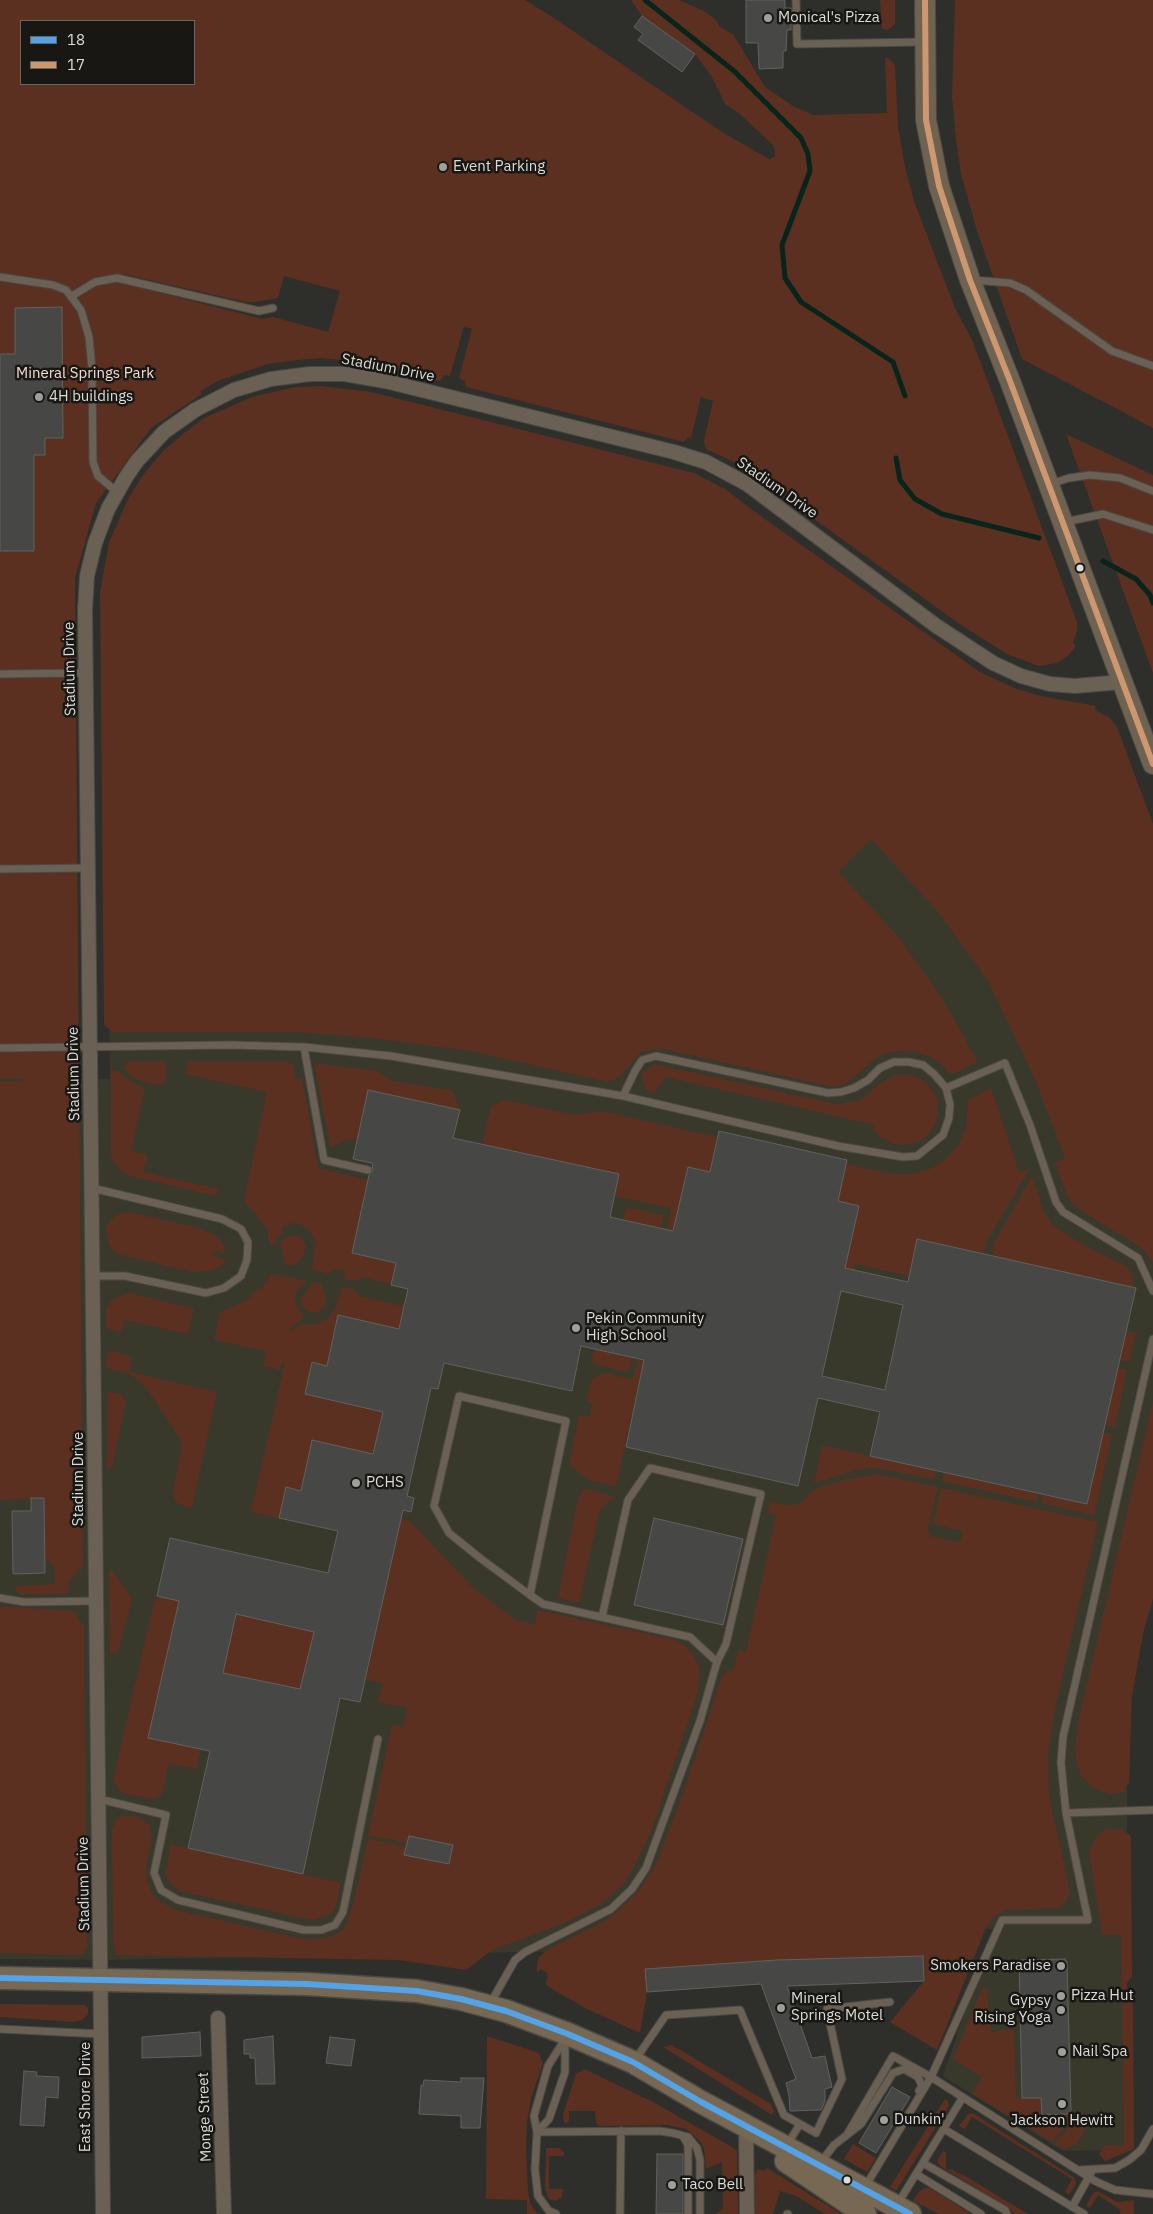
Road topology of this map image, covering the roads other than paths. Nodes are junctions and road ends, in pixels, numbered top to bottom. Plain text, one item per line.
1 (796, 0) edge
2 (925, 0) edge
3 (925, 42) junction
4 (0, 276) edge
5 (970, 280) junction
6 (72, 296) junction
7 (273, 308) dead end
8 (1153, 366) edge
9 (1048, 485) junction
10 (1153, 491) edge
11 (117, 492) junction
12 (1062, 523) junction
13 (1153, 530) edge
14 (86, 673) junction
15 (0, 674) edge
16 (1122, 682) junction
17 (1153, 764) edge
18 (89, 868) junction
19 (0, 869) edge
20 (90, 1047) junction
21 (304, 1047) junction
22 (0, 1048) edge
23 (946, 1088) junction
24 (624, 1096) junction
25 (368, 1170) dead end
26 (92, 1188) junction
27 (93, 1276) junction
28 (1153, 1291) edge
29 (1153, 1339) edge
30 (530, 1595) junction
31 (0, 1598) edge
32 (96, 1601) junction
33 (602, 1617) junction
34 (717, 1662) junction
35 (378, 1739) dead end
36 (99, 1799) junction
37 (1153, 1810) edge
38 (1066, 1813) junction
39 (0, 1978) edge
40 (101, 1980) junction
41 (890, 2002) dead end
42 (489, 2006) junction
43 (218, 2018) dead end
44 (0, 2029) edge
45 (101, 2034) junction
46 (566, 2038) junction
47 (634, 2062) junction
48 (931, 2077) junction
49 (963, 2097) junction
50 (800, 2124) junction
51 (944, 2129) junction
52 (1153, 2129) edge
53 (746, 2130) junction
54 (621, 2131) junction
55 (537, 2132) junction
56 (848, 2133) junction
57 (683, 2136) junction
58 (896, 2138) junction
59 (783, 2152) junction
60 (923, 2163) junction
61 (815, 2171) junction
62 (916, 2174) junction
63 (1091, 2174) junction
64 (1153, 2194) edge
65 (860, 2203) edge
66 (1072, 2207) junction
67 (899, 2211) edge
68 (102, 2214) edge
69 (224, 2214) edge
70 (556, 2214) edge
71 (620, 2214) edge
72 (688, 2214) edge
73 (700, 2214) edge
74 (747, 2214) edge
75 (981, 2214) edge
76 (1007, 2214) edge
77 (1084, 2214) edge

1 - 3 lane
2 - 3 main road
3 - 5 main road
4 - 6 lane
5 - 8 lane
5 - 9 main road
6 - 7 lane
6 - 11 lane
9 - 10 lane
9 - 12 main road
11 - 14 street, Stadium Drive
11 - 16 street, Stadium Drive
12 - 13 lane
12 - 16 main road
14 - 15 lane
14 - 18 street, Stadium Drive
16 - 17 main road
18 - 19 lane
18 - 20 street, Stadium Drive
20 - 21 lane
20 - 22 lane
20 - 26 street, Stadium Drive
21 - 24 lane
21 - 25 lane
23 - 24 lane
23 - 24 lane
23 - 28 lane
26 - 27 street, Stadium Drive
26 - 27 lane
27 - 32 street, Stadium Drive
29 - 38 lane
30 - 30 lane
30 - 33 lane
31 - 32 lane
32 - 36 street, Stadium Drive
33 - 34 lane
33 - 34 lane
34 - 42 lane
35 - 36 lane
36 - 40 street, Stadium Drive
37 - 38 lane
38 - 48 lane
39 - 40 main road
40 - 42 main road
40 - 45 street, East Shore Drive
41 - 50 lane
42 - 46 main road
43 - 69 street, Monge Street
44 - 45 lane
45 - 68 street, East Shore Drive
46 - 47 main road
46 - 55 lane
46 - 55 lane
47 - 50 lane
47 - 53 main road
48 - 49 lane
48 - 56 lane
48 - 58 lane
49 - 51 lane
49 - 63 lane
50 - 59 lane
51 - 60 lane
51 - 66 lane
52 - 63 lane
53 - 59 main road
53 - 74 street
54 - 55 lane
54 - 57 lane
54 - 71 lane
55 - 70 lane
56 - 58 lane
56 - 61 lane
57 - 72 lane
57 - 73 lane
58 - 65 lane
59 - 61 main road
60 - 62 lane
60 - 76 lane
61 - 65 main road
62 - 67 lane
62 - 75 lane
63 - 64 lane
63 - 66 lane
65 - 67 main road
66 - 77 lane

